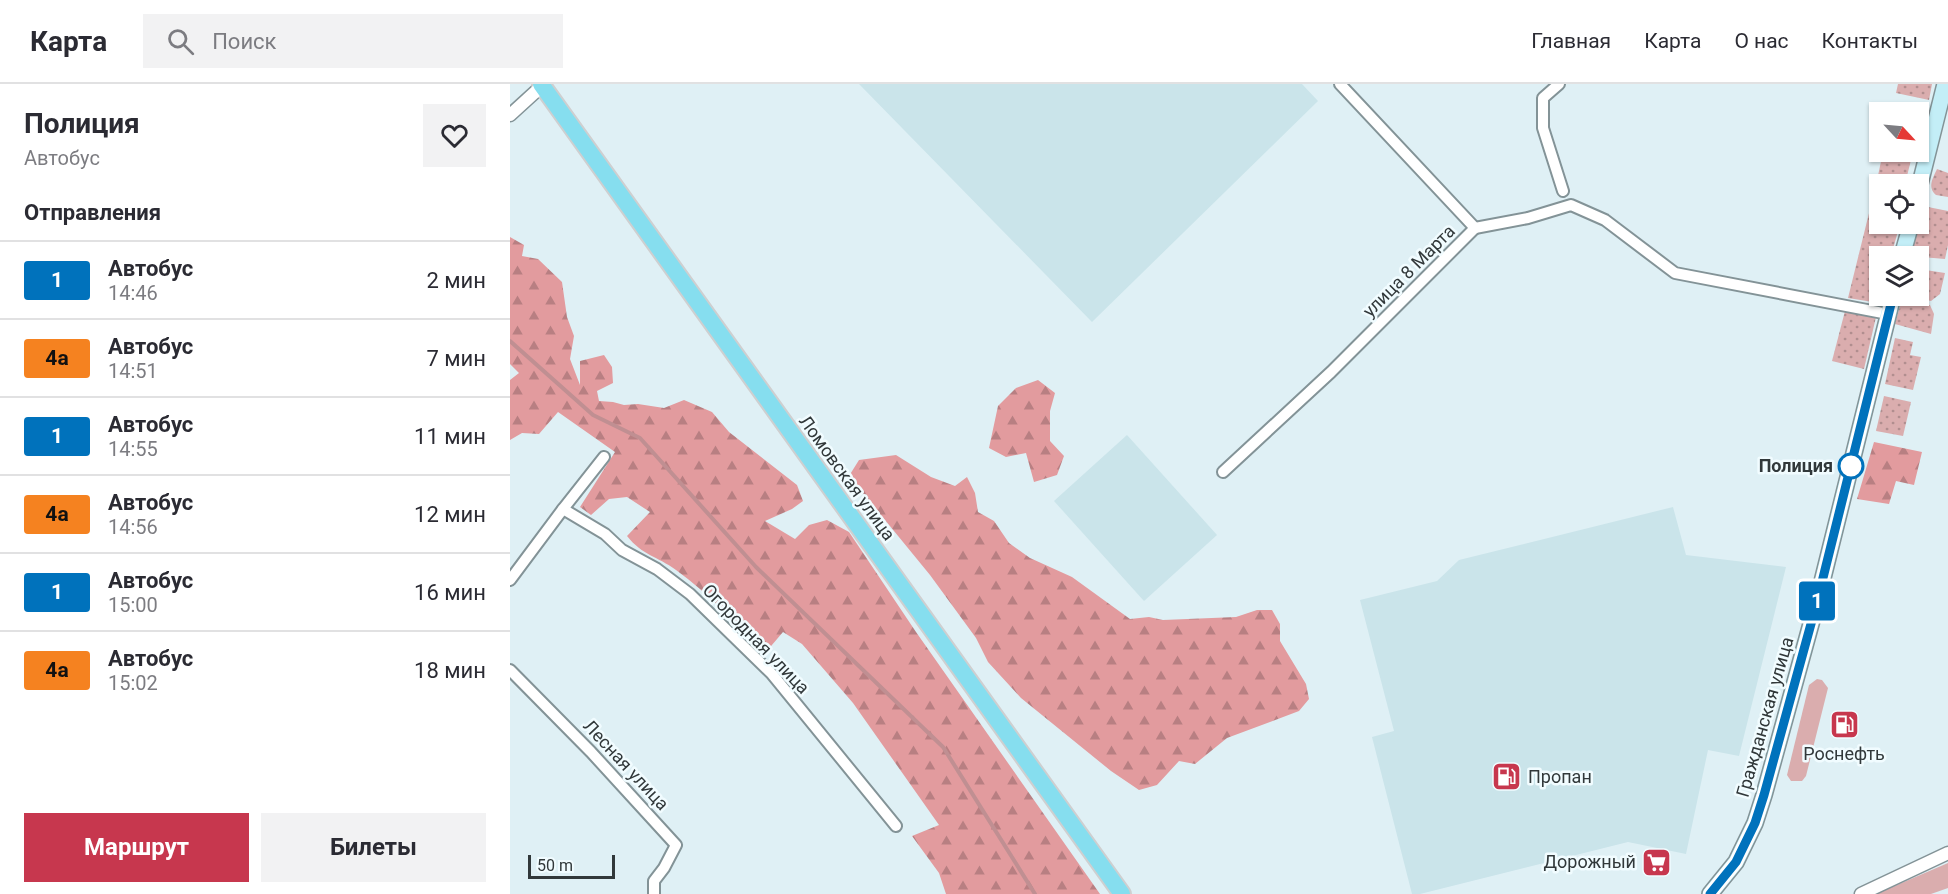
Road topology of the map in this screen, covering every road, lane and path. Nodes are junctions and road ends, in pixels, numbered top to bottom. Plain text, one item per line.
1 (1340, 84) edge
2 (1559, 84) edge
3 (1945, 84) edge
4 (543, 85) edge
5 (510, 116) edge
6 (1922, 174) edge
7 (1563, 191) dead end
8 (1475, 228) junction
9 (1890, 306) edge
10 (1888, 314) junction
11 (604, 457) dead end
12 (1223, 472) dead end
13 (563, 509) junction
14 (510, 580) edge
15 (510, 670) edge
16 (896, 826) dead end
17 (1948, 853) edge
18 (654, 894) edge
19 (1122, 894) edge
20 (1710, 894) edge
21 (1861, 894) edge

1 - 8 street, улица 8 Марта
2 - 7 street
3 - 6 main road
4 - 5 street
4 - 19 main road, Ломовская улица
8 - 10 street
8 - 12 street, улица 8 Марта
9 - 10 main road, Гражданская улица
10 - 20 main road, Гражданская улица
11 - 13 street
13 - 14 street
13 - 16 street, Огородная улица
15 - 18 street, Лесная улица
17 - 21 street

